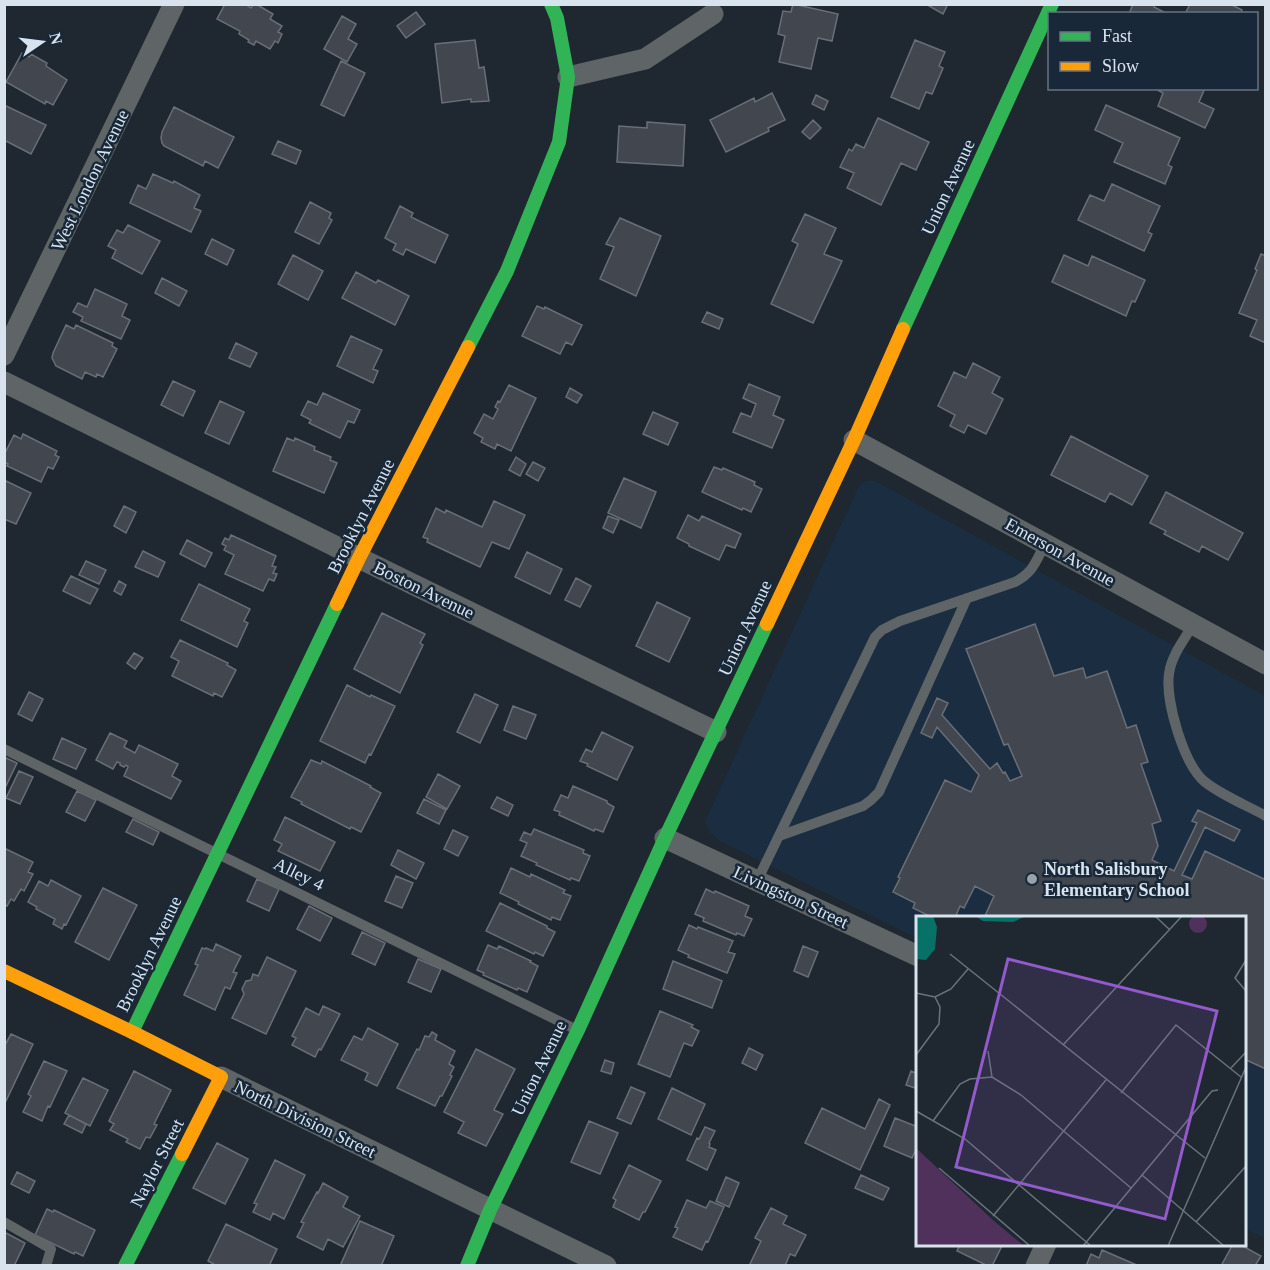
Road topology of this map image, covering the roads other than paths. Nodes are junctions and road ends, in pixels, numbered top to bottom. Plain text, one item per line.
1 (174, 4) edge
2 (551, 4) edge
3 (1048, 13) edge
4 (713, 14) dead end
5 (568, 77) junction
6 (4, 356) edge
7 (4, 382) edge
8 (854, 440) junction
9 (1045, 544) junction
10 (359, 558) junction
11 (967, 598) junction
12 (1193, 625) junction
13 (1266, 664) edge
14 (716, 732) junction
15 (4, 749) edge
16 (1266, 816) edge
17 (779, 836) junction
18 (665, 837) junction
19 (217, 853) junction
20 (757, 881) junction
21 (916, 955) edge
22 (4, 971) edge
23 (578, 1030) junction
24 (132, 1032) junction
25 (221, 1077) junction
26 (490, 1210) junction
27 (4, 1222) edge
28 (1046, 1246) edge
29 (46, 1266) edge
30 (125, 1266) edge
31 (467, 1266) edge
32 (606, 1266) edge
33 (1036, 1266) edge

1 - 6 street, West London Avenue
2 - 5 street, Brooklyn Avenue
3 - 8 street, Union Avenue
4 - 5 street
5 - 10 street, Brooklyn Avenue
7 - 10 street, Boston Avenue
8 - 9 street, Emerson Avenue
8 - 14 street, Union Avenue
9 - 11 lane
9 - 12 street, Emerson Avenue
10 - 14 street, Boston Avenue
10 - 19 street, Brooklyn Avenue
11 - 17 lane
11 - 17 lane
12 - 13 street, Emerson Avenue
12 - 16 lane
14 - 18 street, Union Avenue
15 - 19 lane, Alley 4
17 - 20 lane
18 - 20 street, Livingston Street
18 - 23 street, Union Avenue
19 - 23 lane, Alley 4
19 - 24 street, Brooklyn Avenue
20 - 21 street, Livingston Street
22 - 24 street, North Division Street
23 - 26 street, Union Avenue
24 - 25 street, North Division Street
25 - 26 street, North Division Street
25 - 30 street, Naylor Street
26 - 31 street, Union Avenue
26 - 32 street, North Division Street
27 - 29 lane
28 - 33 street

